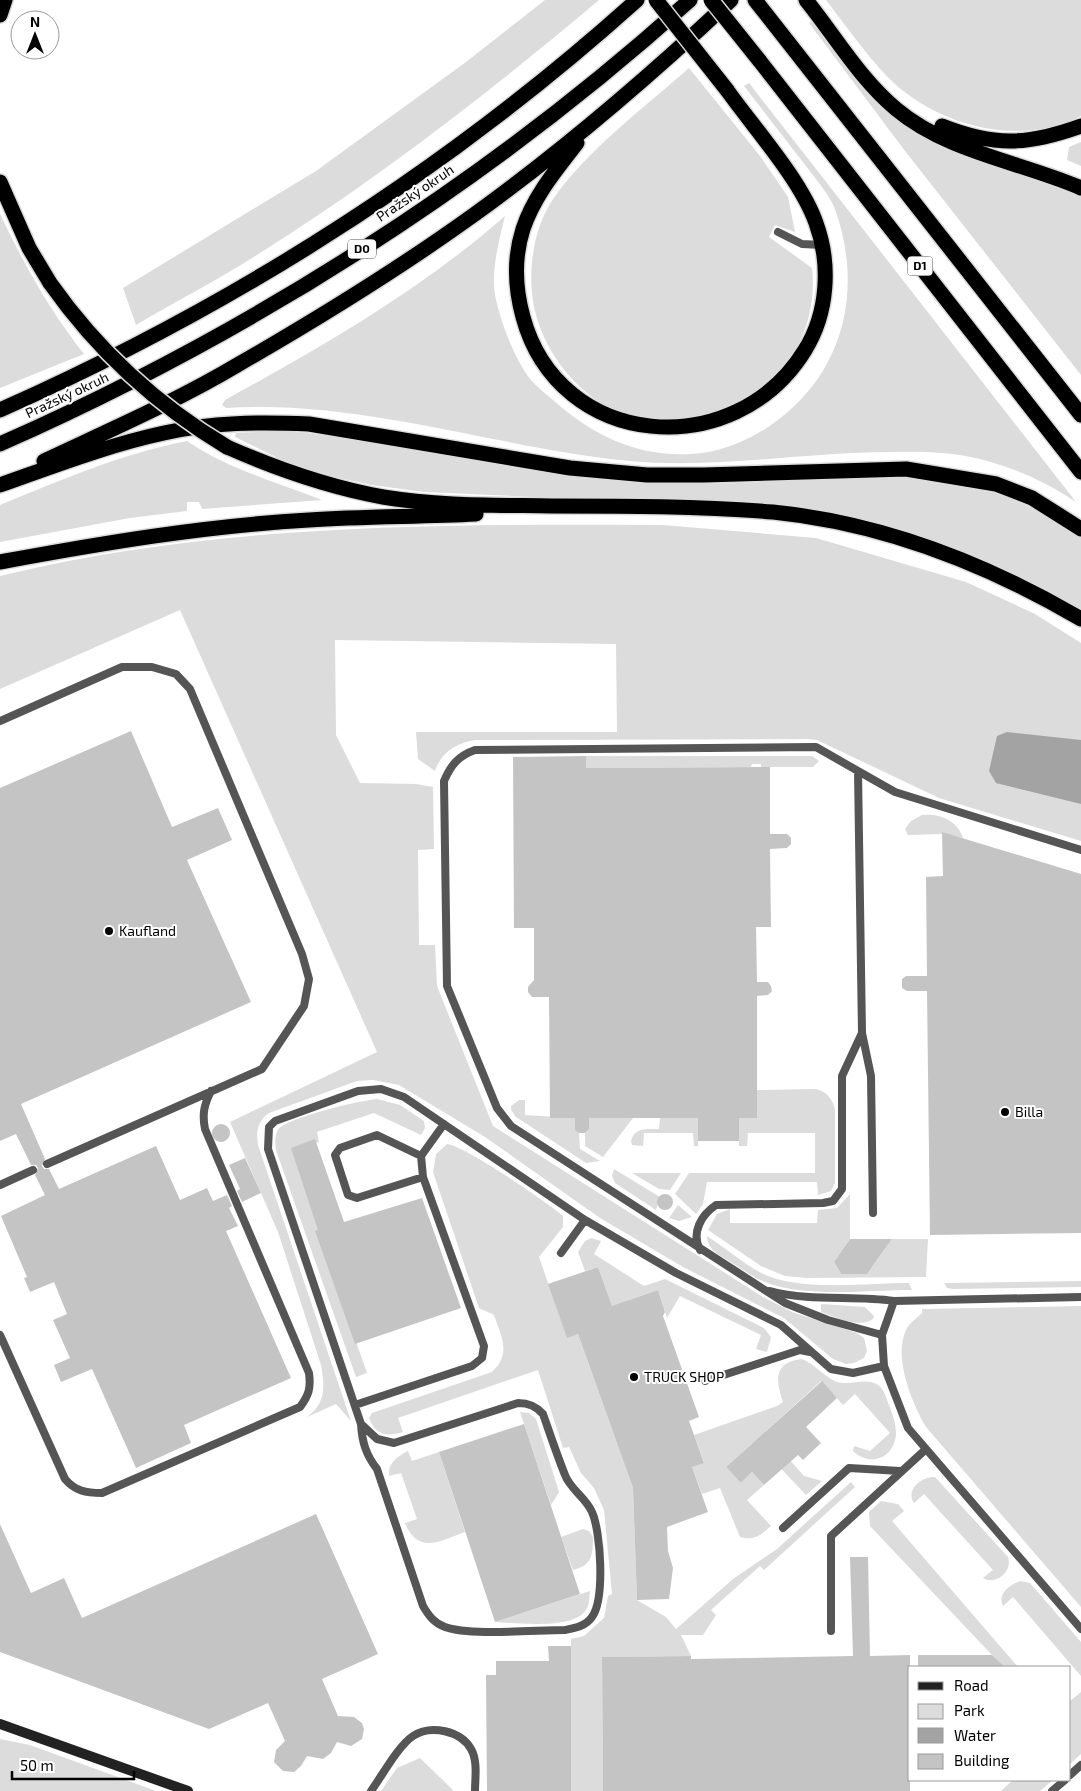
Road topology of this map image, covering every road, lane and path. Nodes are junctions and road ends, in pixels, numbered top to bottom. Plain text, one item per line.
1 (5, 0) edge
2 (637, 0) edge
3 (656, 0) edge
4 (690, 0) edge
5 (711, 0) edge
6 (731, 0) edge
7 (755, 0) edge
8 (810, 5) edge
9 (0, 15) edge
10 (847, 53) junction
11 (591, 124) junction
12 (1081, 126) edge
13 (0, 182) edge
14 (1081, 188) edge
15 (778, 232) dead end
16 (822, 245) junction
17 (0, 410) edge
18 (1081, 415) edge
19 (0, 444) edge
20 (1081, 472) edge
21 (0, 483) edge
22 (602, 506) junction
23 (1081, 529) edge
24 (0, 562) edge
25 (1081, 619) edge
26 (0, 721) edge
27 (858, 772) junction
28 (1081, 850) edge
29 (862, 1032) junction
30 (211, 1091) junction
31 (444, 1124) junction
32 (421, 1156) junction
33 (47, 1164) dead end
34 (33, 1170) dead end
35 (423, 1177) junction
36 (0, 1185) edge
37 (873, 1213) dead end
38 (585, 1220) junction
39 (700, 1250) junction
40 (561, 1253) dead end
41 (761, 1288) junction
42 (1081, 1298) edge
43 (894, 1301) junction
44 (0, 1334) edge
45 (882, 1335) junction
46 (812, 1353) junction
47 (884, 1366) junction
48 (705, 1381) dead end
49 (355, 1405) junction
50 (362, 1424) junction
51 (925, 1450) junction
52 (900, 1471) junction
53 (783, 1528) dead end
54 (1081, 1629) edge
55 (831, 1631) dead end
56 (0, 1724) edge
57 (1081, 1765) edge
58 (1071, 1774) edge
59 (1064, 1781) edge
60 (188, 1791) edge
61 (371, 1791) edge
62 (475, 1791) edge
63 (1052, 1791) edge

1 - 9 highway
2 - 17 highway, Pražský okruh / D0
3 - 16 highway, bridge
4 - 19 highway, Pražský okruh / D0
5 - 20 highway, D1, bridge
6 - 11 highway
7 - 18 highway, D1
8 - 10 highway
10 - 12 highway
10 - 14 highway
11 - 16 highway
11 - 21 highway
13 - 22 highway, bridge
15 - 16 lane
21 - 23 highway
22 - 24 highway
22 - 25 highway
26 - 30 lane
27 - 28 lane
27 - 29 lane
27 - 39 lane
29 - 37 lane
29 - 39 lane
30 - 33 lane
30 - 44 lane
31 - 32 lane
31 - 38 lane
31 - 49 lane
32 - 35 lane
32 - 35 lane
34 - 36 lane
35 - 49 lane
38 - 40 lane
38 - 46 lane
39 - 41 lane
41 - 43 lane
41 - 45 lane
42 - 43 lane
43 - 45 lane
45 - 47 lane
46 - 47 lane
46 - 48 lane
47 - 51 lane
49 - 50 lane
50 - 50 lane
51 - 52 lane
51 - 54 lane
52 - 53 lane
52 - 55 lane
56 - 60 main road
57 - 58 lane
59 - 63 lane
61 - 62 lane

